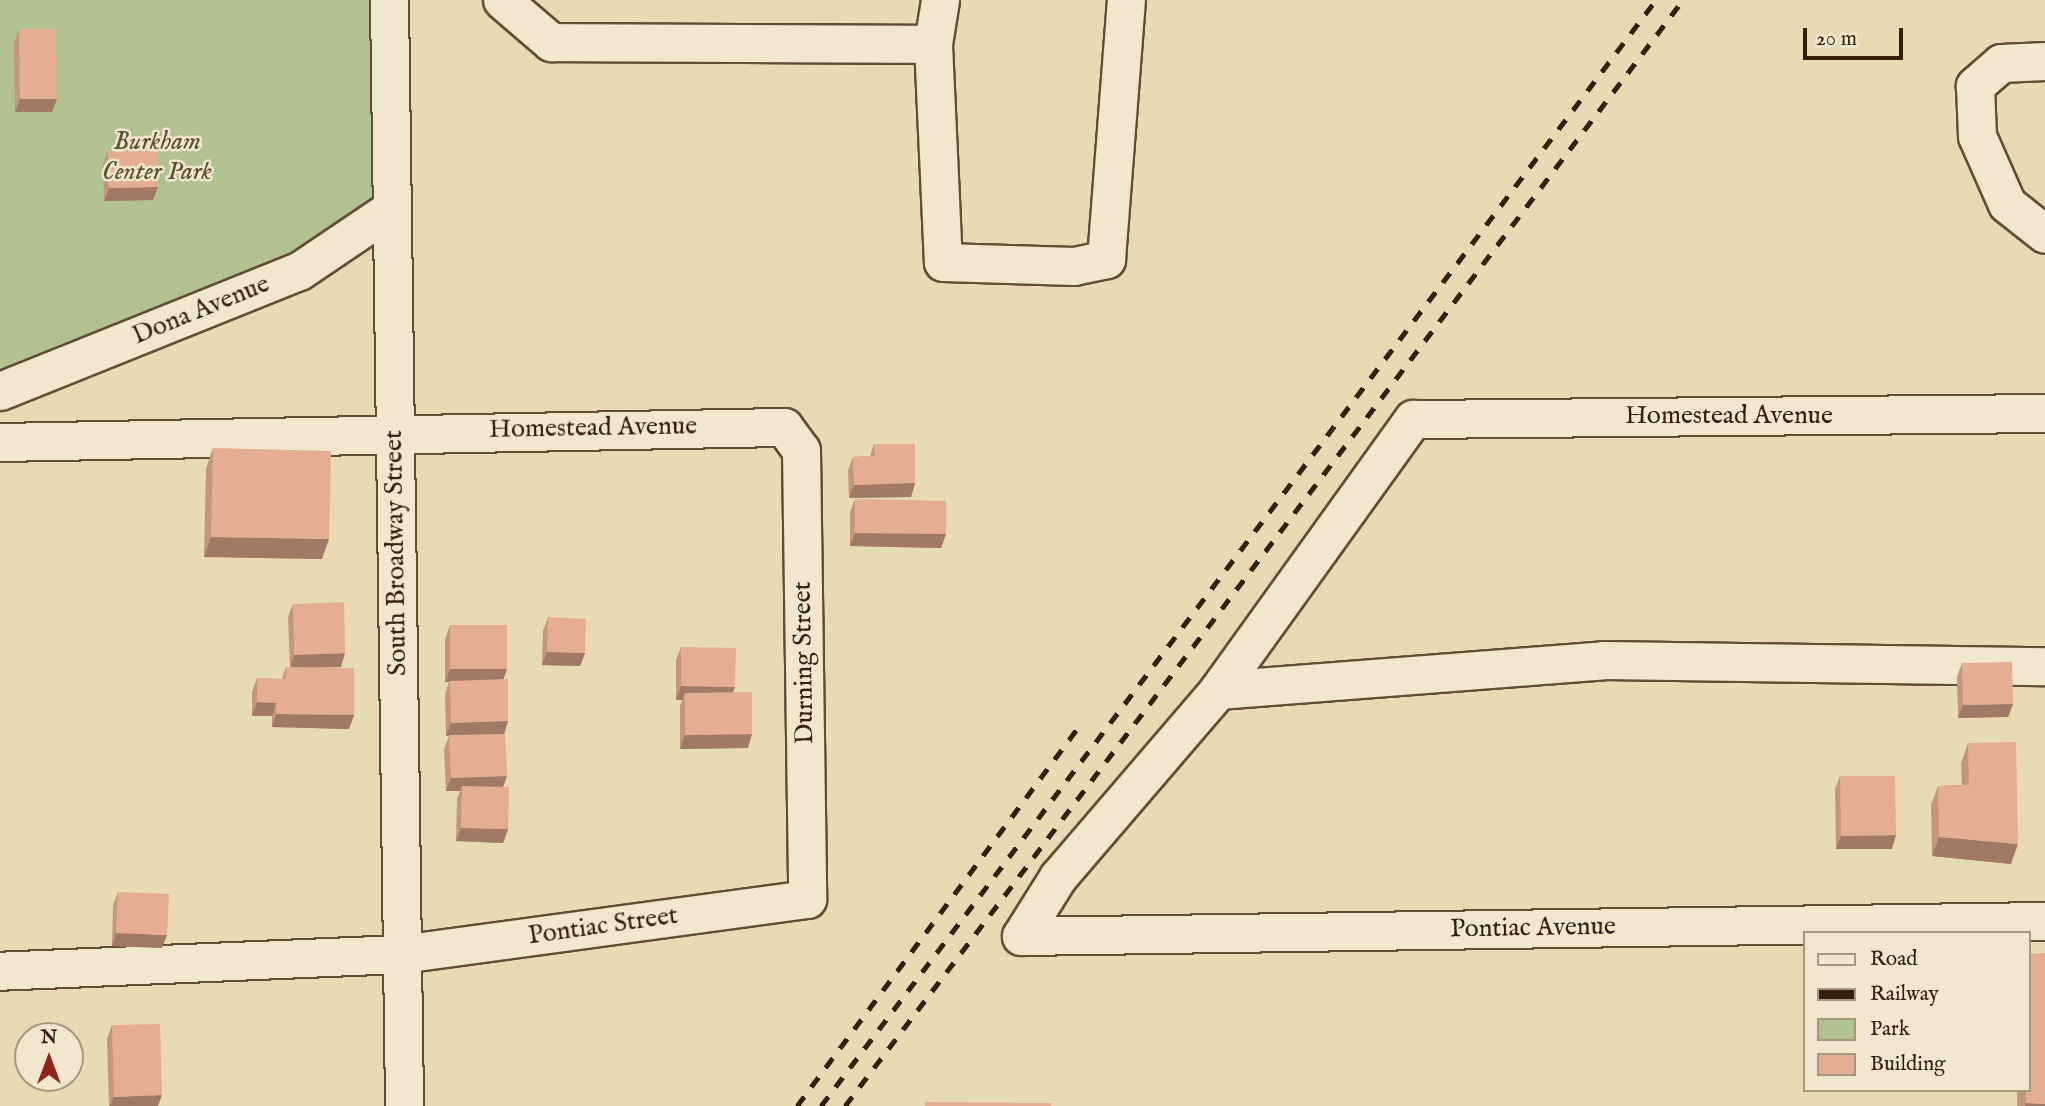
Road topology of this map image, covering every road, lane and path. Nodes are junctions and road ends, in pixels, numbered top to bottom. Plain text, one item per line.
1 (389, 0) edge
2 (502, 0) edge
3 (940, 0) edge
4 (1126, 0) edge
5 (933, 44) junction
6 (2045, 61) edge
7 (391, 209) junction
8 (2045, 234) edge
9 (0, 391) edge
10 (2045, 414) edge
11 (394, 431) junction
12 (790, 431) joint
13 (0, 442) edge
14 (2045, 666) edge
15 (1217, 690) junction
16 (807, 899) joint
17 (2045, 921) edge
18 (400, 954) junction
19 (0, 971) edge
20 (404, 1106) edge

1 - 7 street, South Broadway Street
2 - 5 street
3 - 5 street
4 - 5 street
6 - 8 street
7 - 9 street, Dona Avenue
7 - 11 street, South Broadway Street
10 - 15 street, Homestead Avenue
11 - 12 street, Homestead Avenue
11 - 13 street, Homestead Avenue
11 - 18 street, South Broadway Street
12 - 16 street, Durning Street
14 - 15 street
15 - 17 street, Pontiac Avenue
16 - 18 street, Pontiac Street
18 - 19 street, Pontiac Street
18 - 20 street, South Broadway Street

